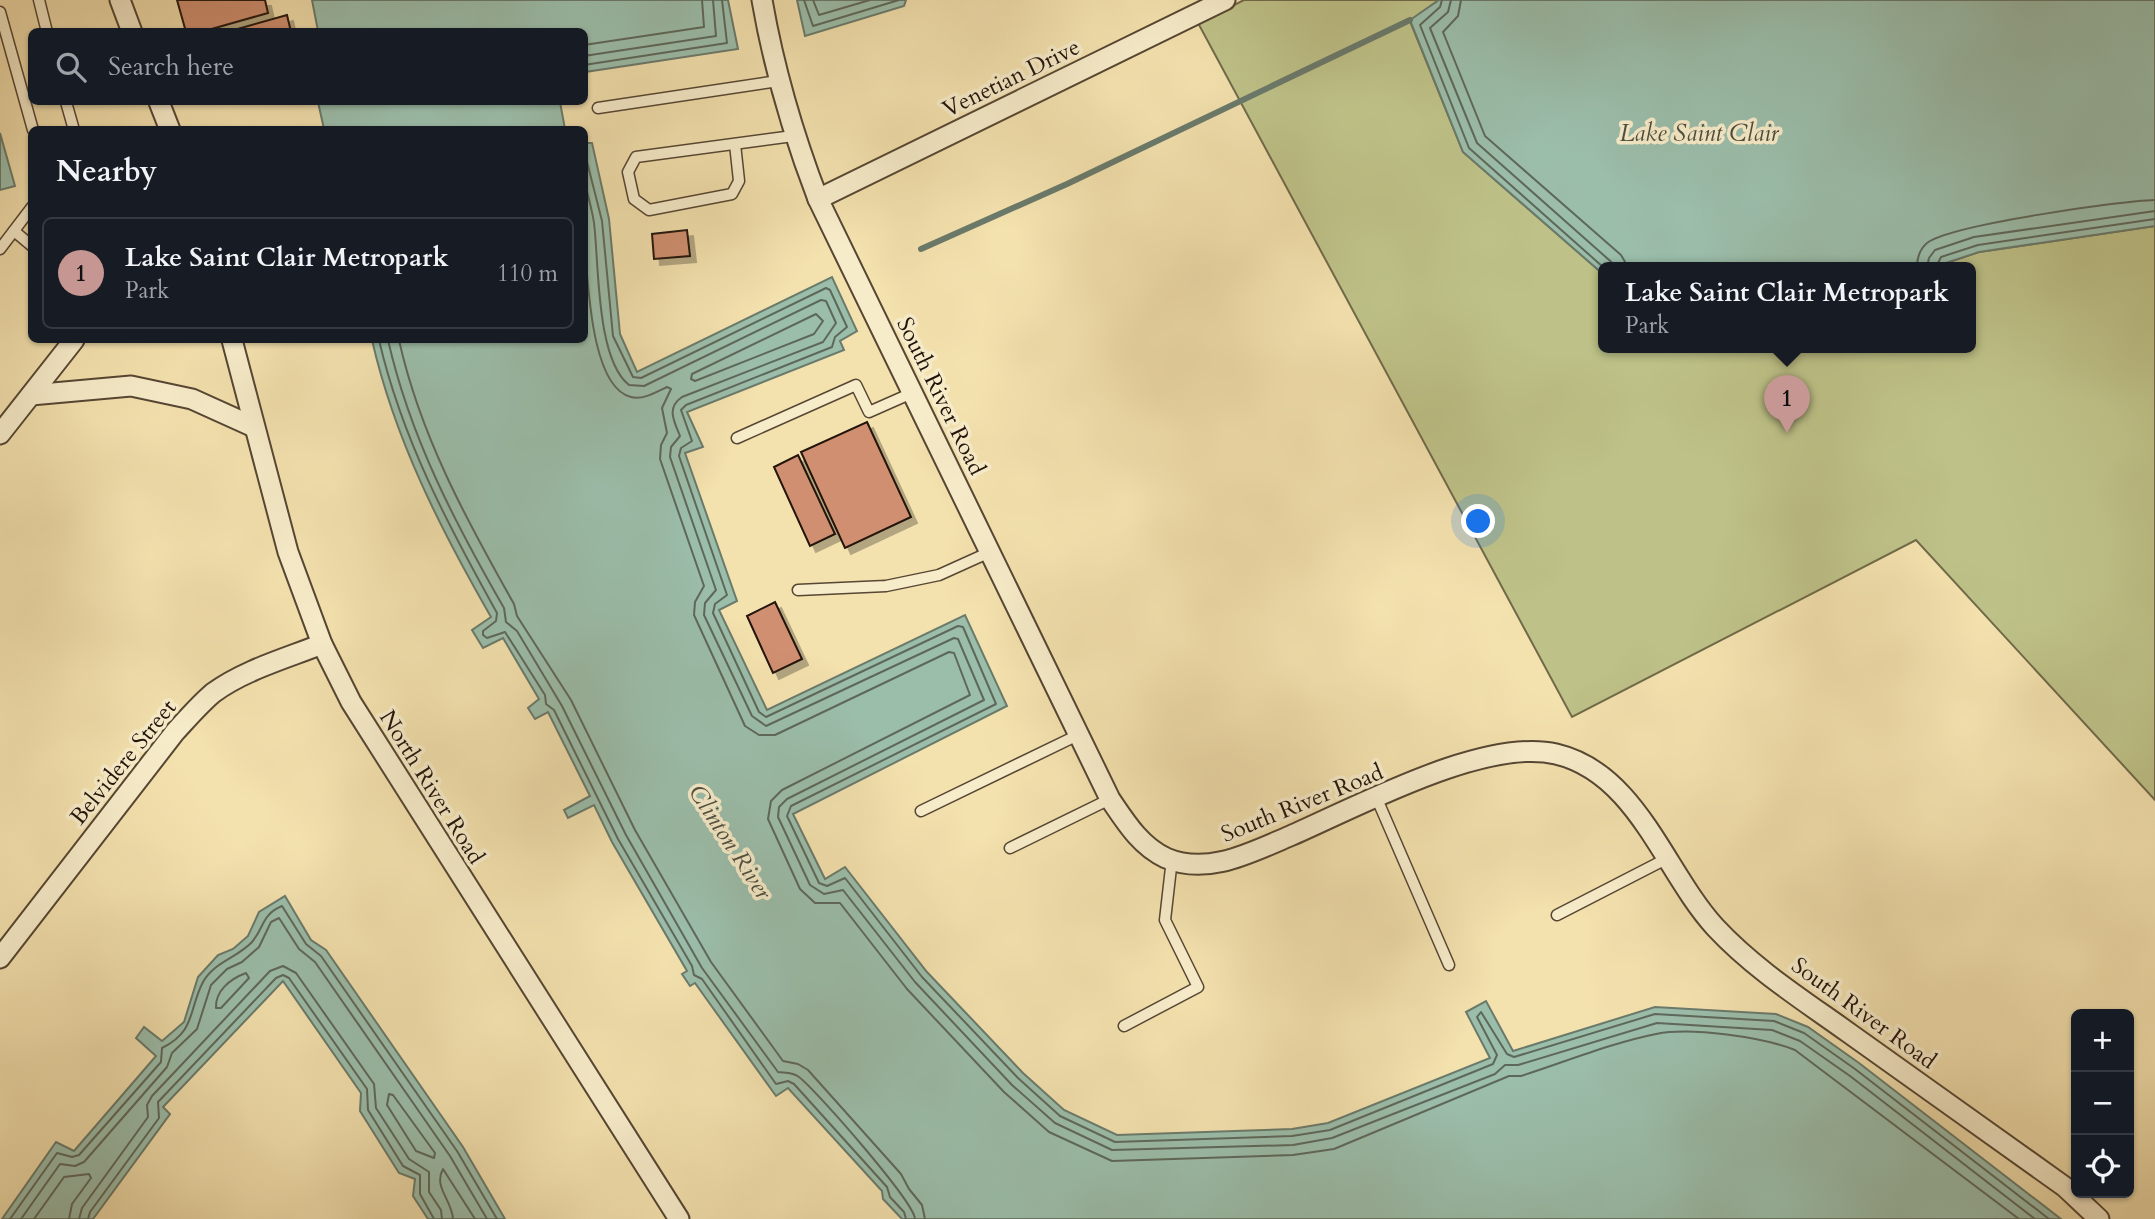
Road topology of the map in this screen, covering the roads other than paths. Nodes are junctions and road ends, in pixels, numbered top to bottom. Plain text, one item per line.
1 (39, 0) edge
2 (120, 0) edge
3 (762, 0) edge
4 (1225, 0) edge
5 (0, 12) edge
6 (46, 28) edge
7 (130, 28) edge
8 (778, 81) junction
9 (67, 105) edge
10 (160, 105) edge
11 (598, 108) dead end
12 (32, 126) edge
13 (73, 126) edge
14 (165, 126) edge
15 (793, 136) junction
16 (735, 144) junction
17 (818, 199) junction
18 (28, 212) edge
19 (14, 231) junction
20 (28, 243) edge
21 (0, 249) edge
22 (72, 343) edge
23 (233, 343) edge
24 (912, 393) junction
25 (31, 395) junction
26 (254, 427) junction
27 (0, 434) edge
28 (737, 438) dead end
29 (990, 552) junction
30 (798, 590) dead end
31 (323, 644) junction
32 (1078, 735) junction
33 (1110, 799) junction
34 (1377, 799) junction
35 (921, 811) dead end
36 (1010, 848) dead end
37 (1172, 859) junction
38 (1666, 859) junction
39 (1557, 915) dead end
40 (0, 958) edge
41 (1450, 965) dead end
42 (1124, 1026) dead end
43 (679, 1219) edge
44 (2099, 1219) edge

1 - 6 lane
2 - 7 street
3 - 8 street, South River Road
4 - 17 street, Venetian Drive
5 - 12 lane
8 - 11 lane
8 - 15 street, South River Road
9 - 13 lane
10 - 14 street
15 - 16 lane
15 - 17 street, South River Road
16 - 16 lane
17 - 24 street, South River Road
18 - 19 lane
19 - 20 lane
19 - 21 lane
22 - 25 street
23 - 26 street, North River Road
24 - 28 lane
24 - 29 street, South River Road
25 - 26 street
25 - 27 street
26 - 31 street, North River Road
29 - 30 lane
29 - 32 street, South River Road
31 - 40 street, Belvidere Street
31 - 43 street, North River Road
32 - 33 street, South River Road
32 - 35 lane
33 - 36 lane
33 - 37 street, South River Road
34 - 37 street, South River Road
34 - 38 street, South River Road
34 - 41 lane
37 - 42 lane
38 - 39 lane
38 - 44 street, South River Road

